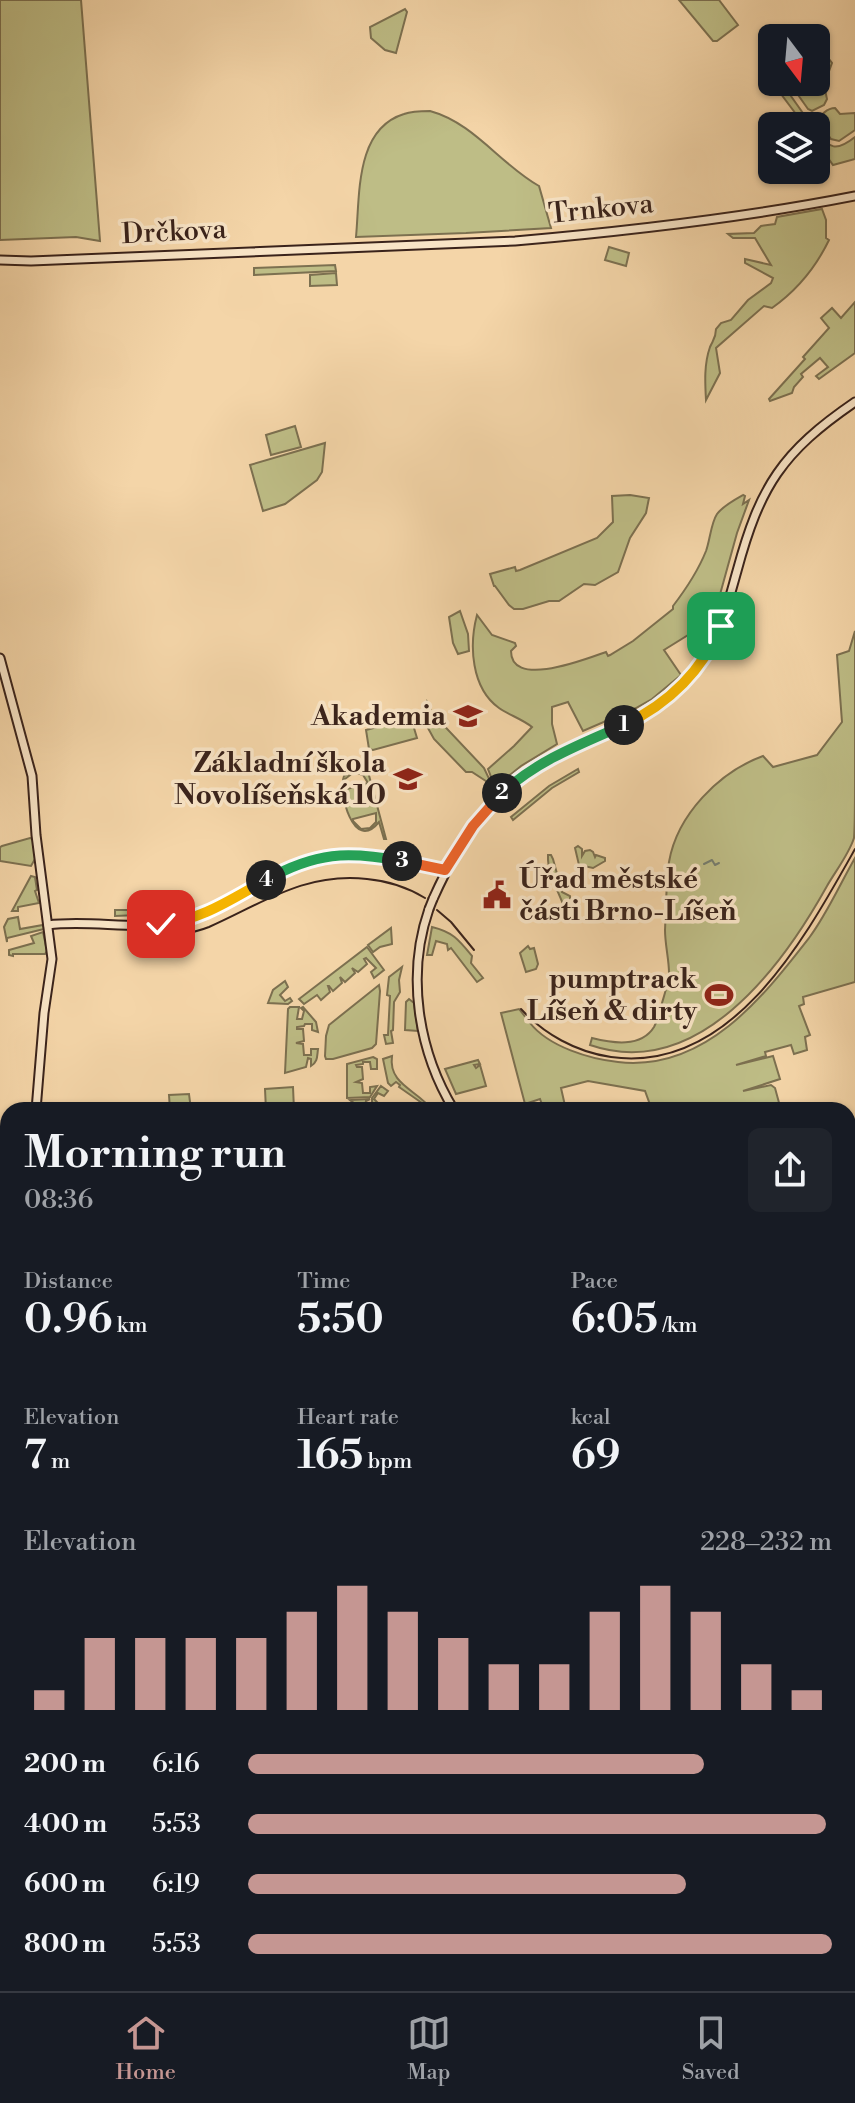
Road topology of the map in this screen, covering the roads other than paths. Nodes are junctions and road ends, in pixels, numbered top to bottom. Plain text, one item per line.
1 (855, 196) edge
2 (349, 247) joint
3 (0, 260) edge
4 (855, 402) edge
5 (0, 658) edge
6 (445, 870) junction
7 (48, 925) junction
8 (37, 1102) edge
9 (449, 1102) edge

1 - 2 street, Trnkova
2 - 3 street, Drčkova
4 - 6 street
5 - 7 street
6 - 7 street
6 - 9 street, bridge
7 - 8 street

